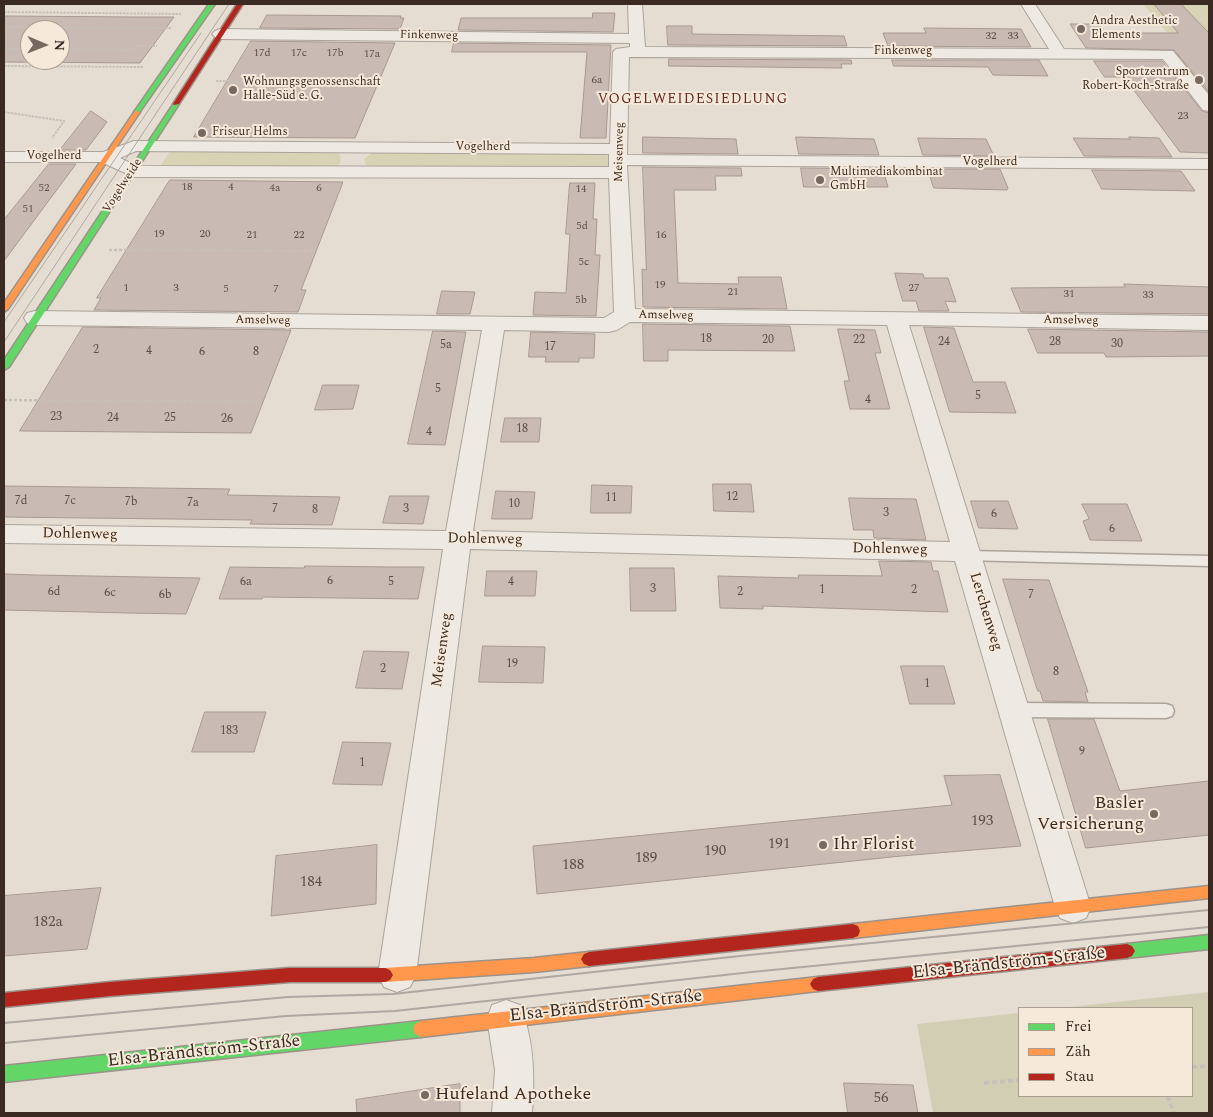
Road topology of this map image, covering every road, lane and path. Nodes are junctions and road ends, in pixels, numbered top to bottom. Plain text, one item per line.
1 (212, 4) edge
2 (240, 4) edge
3 (635, 4) edge
4 (1028, 4) edge
5 (4, 12) edge
6 (184, 14) dead end
7 (4, 28) edge
8 (173, 28) dead end
9 (220, 34) junction
10 (638, 44) junction
11 (162, 46) dead end
12 (4, 49) edge
13 (20, 49) edge
14 (70, 49) edge
15 (1059, 53) junction
16 (4, 66) edge
17 (146, 67) dead end
18 (208, 81) dead end
19 (378, 82) dead end
20 (1209, 106) edge
21 (4, 112) edge
22 (149, 147) junction
23 (345, 148) junction
24 (4, 157) edge
25 (38, 157) junction
26 (105, 157) junction
27 (619, 161) junction
28 (1209, 164) edge
29 (134, 171) junction
30 (343, 172) junction
31 (104, 250) dead end
32 (314, 251) dead end
33 (4, 309) edge
34 (625, 316) junction
35 (35, 318) junction
36 (896, 318) junction
37 (494, 324) junction
38 (1209, 324) edge
39 (4, 367) edge
40 (4, 400) edge
41 (255, 402) dead end
42 (4, 534) edge
43 (458, 540) junction
44 (968, 554) junction
45 (1209, 561) edge
46 (1014, 710) junction
47 (1166, 711) dead end
48 (1209, 892) edge
49 (1073, 907) junction
50 (1209, 942) edge
51 (397, 975) junction
52 (4, 1000) edge
53 (506, 1018) junction
54 (1209, 1066) edge
55 (1193, 1068) edge
56 (4, 1074) edge
57 (1018, 1080) edge
58 (984, 1083) dead end
59 (1168, 1097) edge
60 (512, 1113) edge
61 (1174, 1113) edge

1 - 26 street
2 - 9 street, Vogelweide
3 - 10 street
4 - 15 street
5 - 6 path
7 - 8 path
9 - 10 street, Finkenweg
9 - 22 street, Vogelweide
10 - 15 street, Finkenweg
10 - 27 street, Meisenweg
11 - 14 path
12 - 13 path
15 - 20 street, Finkenweg
16 - 17 path
18 - 19 path
21 - 25 path
22 - 23 street, Vogelherd
22 - 26 street, Vogelherd
22 - 29 street, Vogelweide
23 - 27 street, Vogelherd
23 - 30 street
24 - 25 street, Vogelherd
25 - 26 street, Vogelherd
26 - 29 street
26 - 33 street
27 - 28 street, Vogelherd
27 - 30 street, Vogelherd
27 - 34 street, Meisenweg
29 - 30 street, Vogelherd
29 - 35 street, Vogelweide
31 - 32 path
34 - 36 street, Amselweg
34 - 37 street, Amselweg
35 - 37 street, Amselweg
35 - 39 street, Vogelweide
36 - 38 street, Amselweg
36 - 44 street, Lerchenweg
37 - 43 street, Meisenweg
40 - 41 path
42 - 43 street, Dohlenweg
43 - 44 street, Dohlenweg
43 - 51 street, Meisenweg
44 - 45 lane
44 - 46 street, Lerchenweg
46 - 47 lane
46 - 49 street, Lerchenweg
48 - 49 street
49 - 51 street
50 - 53 street, Elsa-Brändström-Straße
51 - 52 street
53 - 56 street, Elsa-Brändström-Straße
53 - 60 street
54 - 55 path
57 - 58 path
59 - 61 path

